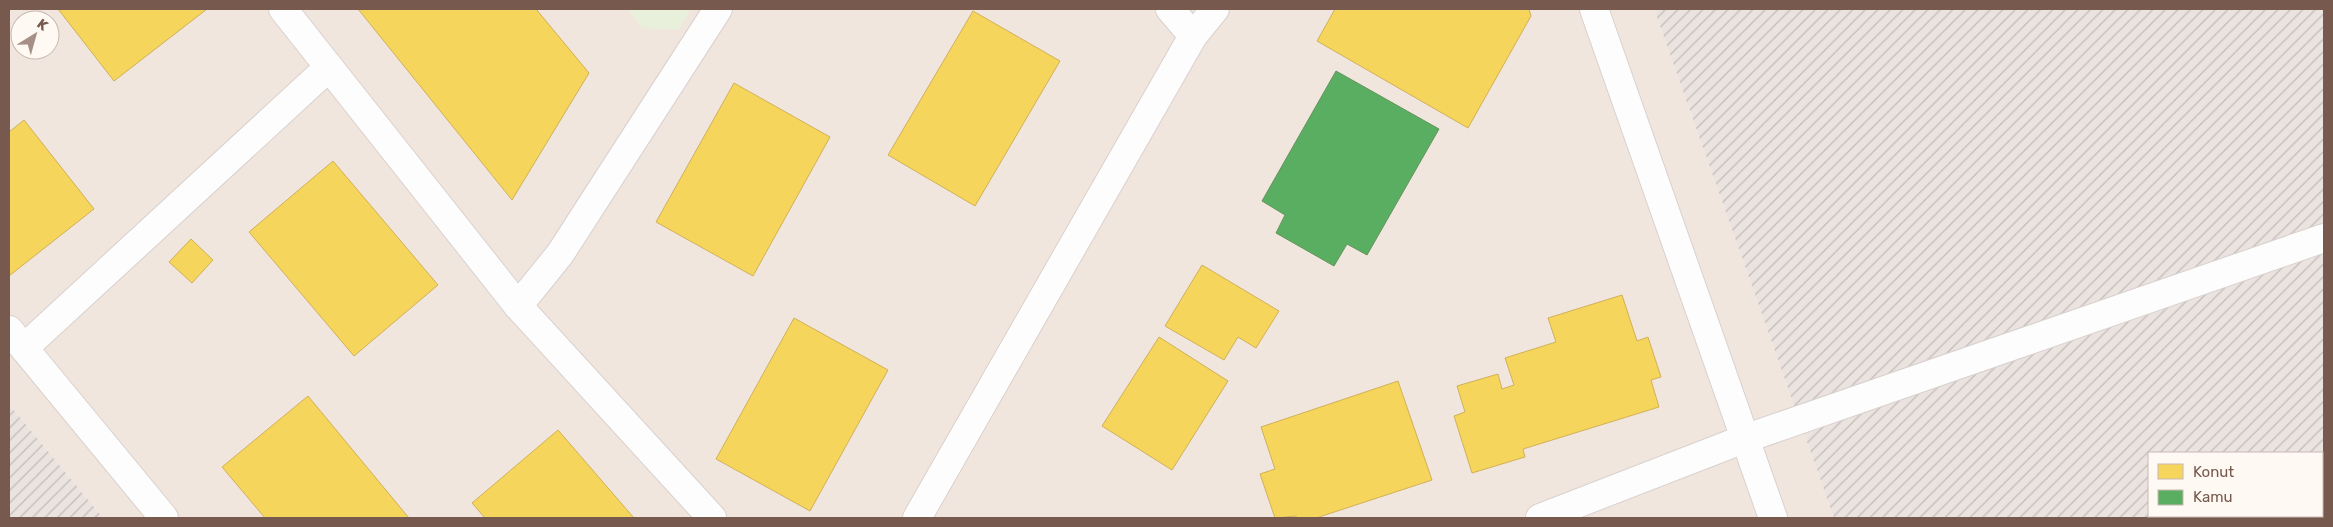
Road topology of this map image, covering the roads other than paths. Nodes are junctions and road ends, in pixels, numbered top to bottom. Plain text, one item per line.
1 (283, 9) edge
2 (718, 9) edge
3 (1170, 9) edge
4 (1215, 9) edge
5 (1594, 9) edge
6 (1193, 36) junction
7 (329, 67) junction
8 (2324, 238) edge
9 (518, 306) junction
10 (16, 339) edge
11 (1744, 439) junction
12 (164, 518) edge
13 (712, 518) edge
14 (917, 518) edge
15 (1540, 518) edge
16 (1773, 518) edge

1 - 7 street
2 - 9 street
3 - 6 street
4 - 6 street
5 - 11 street
6 - 14 street
7 - 9 street
7 - 10 street
8 - 11 street
9 - 13 street
10 - 12 street
11 - 15 street
11 - 16 street

